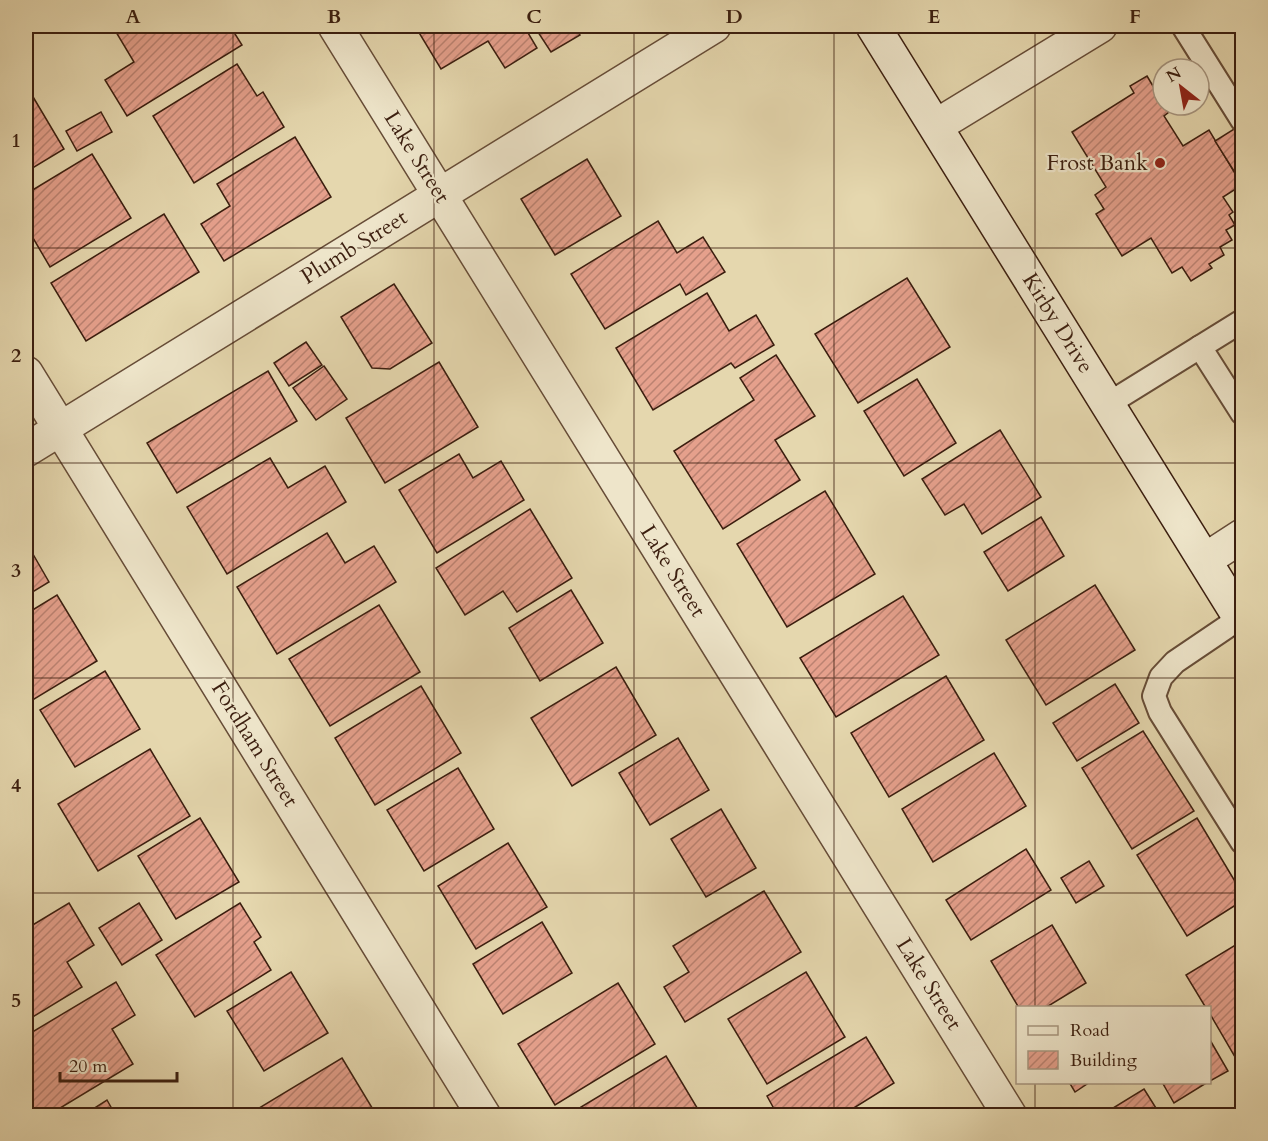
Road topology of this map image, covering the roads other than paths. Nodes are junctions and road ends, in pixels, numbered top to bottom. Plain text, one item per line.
1 (335, 26) edge
2 (714, 26) edge
3 (873, 26) edge
4 (1100, 26) edge
5 (1184, 26) edge
6 (1242, 120) edge
7 (936, 126) junction
8 (440, 194) junction
9 (1242, 321) edge
10 (1200, 347) junction
11 (26, 373) edge
12 (1108, 404) junction
13 (1242, 413) edge
14 (60, 429) junction
15 (26, 450) edge
16 (1242, 536) edge
17 (1205, 560) junction
18 (1241, 619) edge
19 (1242, 842) edge
20 (484, 1116) edge
21 (1010, 1116) edge

1 - 8 street, Lake Street
2 - 8 street, Plumb Street
3 - 7 street, Kirby Drive
4 - 7 street
5 - 6 lane
7 - 12 street, Kirby Drive
8 - 14 street, Plumb Street
8 - 21 street, Lake Street
9 - 10 lane
10 - 12 lane
10 - 13 lane
11 - 14 street, Fordham Street
12 - 17 street, Kirby Drive
14 - 15 street, Plumb Street
14 - 20 street, Fordham Street
16 - 17 street
17 - 18 street, Kirby Drive
18 - 19 lane

